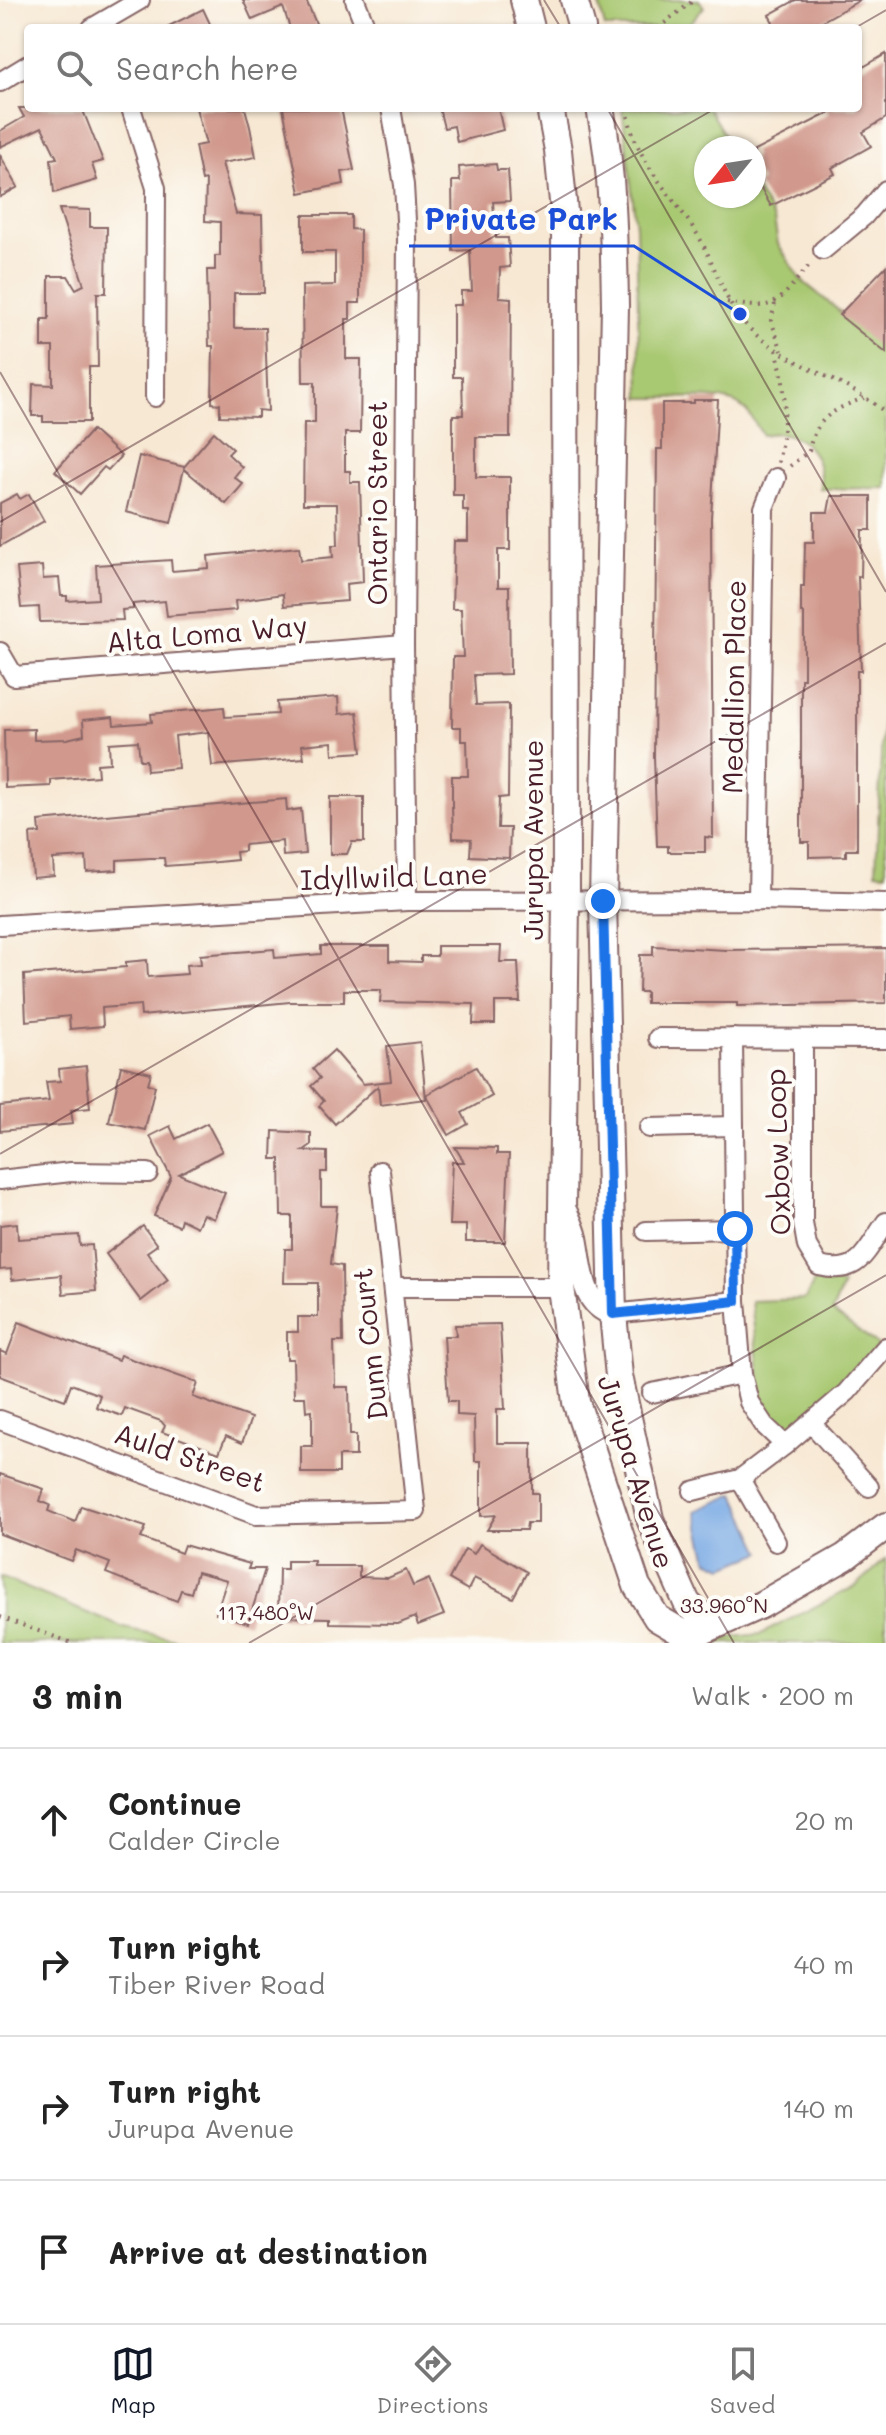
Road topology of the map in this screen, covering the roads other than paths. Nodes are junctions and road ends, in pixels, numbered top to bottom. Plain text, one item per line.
1 (140, 0) edge
2 (355, 0) edge
3 (524, 0) edge
4 (574, 0) edge
5 (99, 24) edge
6 (364, 24) edge
7 (530, 24) edge
8 (581, 24) edge
9 (24, 67) edge
10 (0, 82) edge
11 (132, 112) edge
12 (392, 112) edge
13 (551, 112) edge
14 (601, 112) edge
15 (886, 190) edge
16 (823, 250) road end
17 (155, 397) dead end
18 (776, 478) road end
19 (404, 645) junction
20 (0, 652) edge
21 (758, 900) junction
22 (407, 901) junction
23 (603, 901) junction
24 (566, 902) junction
25 (886, 903) edge
26 (0, 925) edge
27 (658, 1038) dead end
28 (733, 1038) junction
29 (803, 1039) junction
30 (886, 1039) edge
31 (734, 1126) junction
32 (649, 1128) dead end
33 (380, 1171) dead end
34 (148, 1173) dead end
35 (0, 1180) edge
36 (562, 1203) junction
37 (886, 1222) edge
38 (735, 1229) junction
39 (646, 1231) dead end
40 (393, 1287) junction
41 (561, 1287) junction
42 (736, 1301) junction
43 (613, 1314) junction
44 (883, 1358) edge
45 (742, 1374) junction
46 (652, 1393) dead end
47 (0, 1420) edge
48 (813, 1425) junction
49 (785, 1445) junction
50 (740, 1479) junction
51 (869, 1487) dead end
52 (693, 1491) dead end
53 (416, 1511) joint
54 (886, 1526) edge
55 (776, 1542) dead end
56 (720, 1623) junction

1 - 5 street
2 - 6 street
3 - 7 main road
4 - 8 main road
9 - 10 street
11 - 17 street
12 - 19 street, Ontario Street
13 - 24 main road, Jurupa Avenue
14 - 23 main road, Jurupa Avenue
15 - 16 street
18 - 21 street, Medallion Place
19 - 20 street, Alta Loma Way
19 - 22 street, Ontario Street
21 - 23 street, Idyllwild Lane
21 - 25 street, Idyllwild Lane
22 - 24 street, Idyllwild Lane
22 - 26 street, Idyllwild Lane
23 - 24 street, Idyllwild Lane
23 - 43 main road, Jurupa Avenue
24 - 36 main road, Jurupa Avenue
27 - 28 street
28 - 29 street
28 - 31 street
29 - 30 street
29 - 37 street, Oxbow Loop
31 - 32 street
31 - 38 street
33 - 40 street, Dunn Court
34 - 35 street
36 - 41 main road, Jurupa Avenue
36 - 43 street
38 - 39 street
38 - 42 street
40 - 41 street
40 - 53 street, Dunn Court
41 - 56 main road, Jurupa Avenue
42 - 43 street
42 - 45 street
43 - 56 main road, Jurupa Avenue
44 - 48 street
45 - 46 street
45 - 49 street
47 - 53 street, Auld Street
48 - 49 street
48 - 51 street
49 - 50 street
50 - 52 street
50 - 55 street
54 - 56 main road

